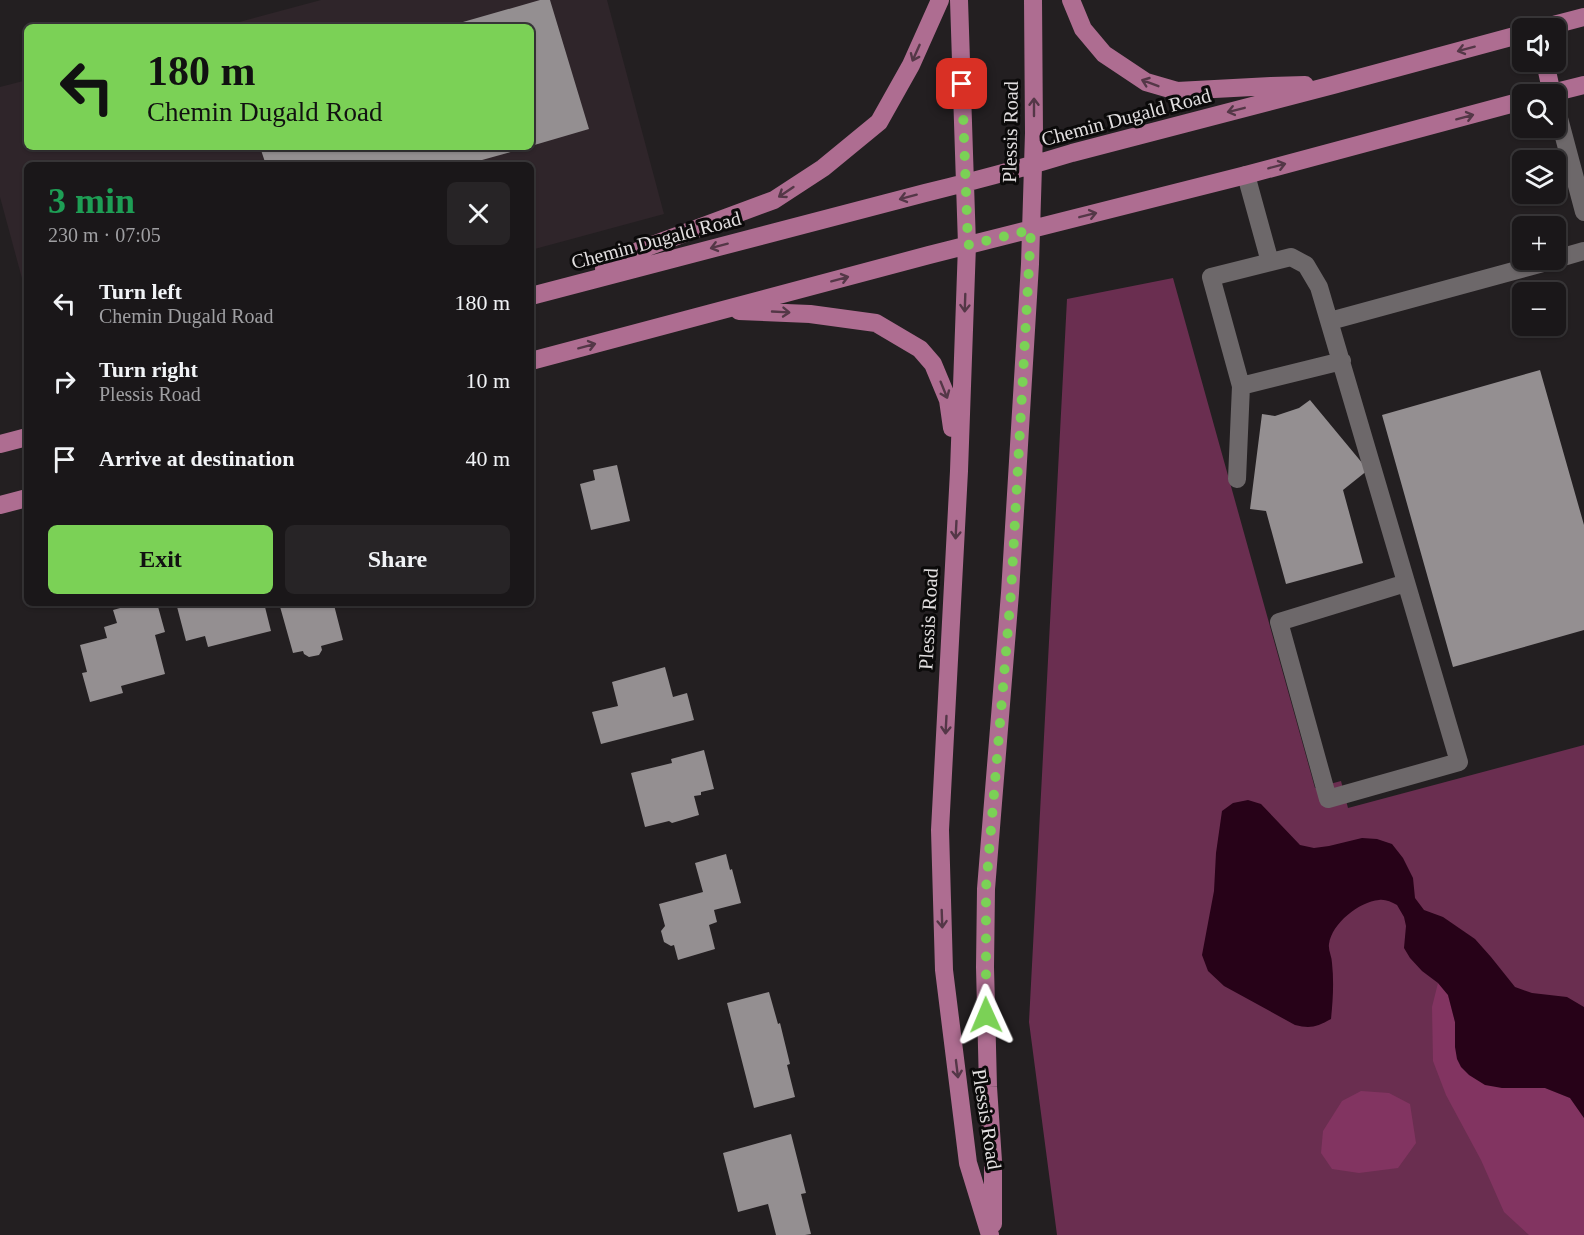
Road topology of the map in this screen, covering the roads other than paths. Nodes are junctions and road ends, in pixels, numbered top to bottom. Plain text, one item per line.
1 (940, 0) edge
2 (959, 0) edge
3 (1033, 0) edge
4 (1071, 0) edge
5 (1584, 17) edge
6 (1566, 22) edge
7 (1512, 37) edge
8 (1333, 85) junction
9 (1584, 85) edge
10 (1566, 92) edge
11 (1512, 104) edge
12 (1563, 138) edge
13 (1032, 165) junction
14 (1246, 175) junction
15 (965, 184) junction
16 (1584, 212) edge
17 (1031, 230) junction
18 (968, 245) junction
19 (1584, 251) edge
20 (1566, 256) edge
21 (1270, 262) junction
22 (1515, 270) edge
23 (579, 283) junction
24 (534, 295) edge
25 (722, 310) junction
26 (1330, 321) junction
27 (534, 361) edge
28 (1342, 361) junction
29 (1241, 386) junction
30 (24, 438) edge
31 (0, 444) edge
32 (958, 471) junction
33 (1237, 479) dead end
34 (24, 499) edge
35 (0, 505) edge
36 (1406, 583) junction
37 (992, 1235) edge

1 -> 23 main road
2 - 15 main road, Plessis Road
13 -> 3 main road, Plessis Road
8 -> 4 main road
5 - 6 main road
7 -> 8 main road, Chemin Dugald Road
8 -> 13 main road, Chemin Dugald Road
9 - 10 main road
14 -> 11 main road
12 - 16 lane
13 - 15 main road, Chemin Dugald Road
13 - 17 main road, Plessis Road
17 -> 14 main road
14 - 21 lane
15 - 18 main road, Plessis Road
15 -> 23 main road, Chemin Dugald Road
17 - 18 main road
17 - 37 main road, Plessis Road
25 -> 18 main road
18 -> 32 main road, Plessis Road
19 - 20 lane
21 - 26 lane
21 - 29 lane
22 - 26 lane
23 - 24 main road, Chemin Dugald Road
27 -> 25 main road
25 -> 32 main road
26 - 28 lane
28 - 29 lane
28 - 36 lane
29 - 33 lane
30 - 31 main road
32 -> 37 main road, Plessis Road
34 - 35 main road
36 - 36 lane

